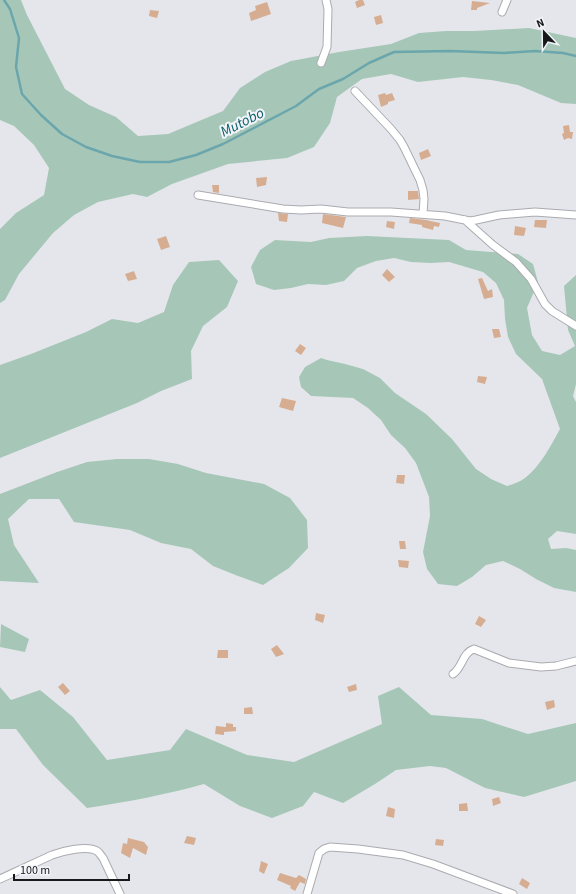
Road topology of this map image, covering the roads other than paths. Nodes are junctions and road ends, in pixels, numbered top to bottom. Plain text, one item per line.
1 (326, 0) edge
2 (507, 0) edge
3 (502, 12) dead end
4 (321, 63) dead end
5 (354, 91) dead end
6 (198, 195) dead end
7 (424, 214) junction
8 (576, 215) edge
9 (465, 220) junction
10 (576, 326) edge
11 (576, 661) edge
12 (453, 674) dead end
13 (0, 879) edge
14 (120, 894) edge
15 (307, 894) edge
16 (513, 894) edge

1 - 4 street
2 - 3 street
5 - 7 street
6 - 7 street
7 - 9 street
8 - 9 street
9 - 10 street
11 - 12 street
13 - 14 street
15 - 16 street

